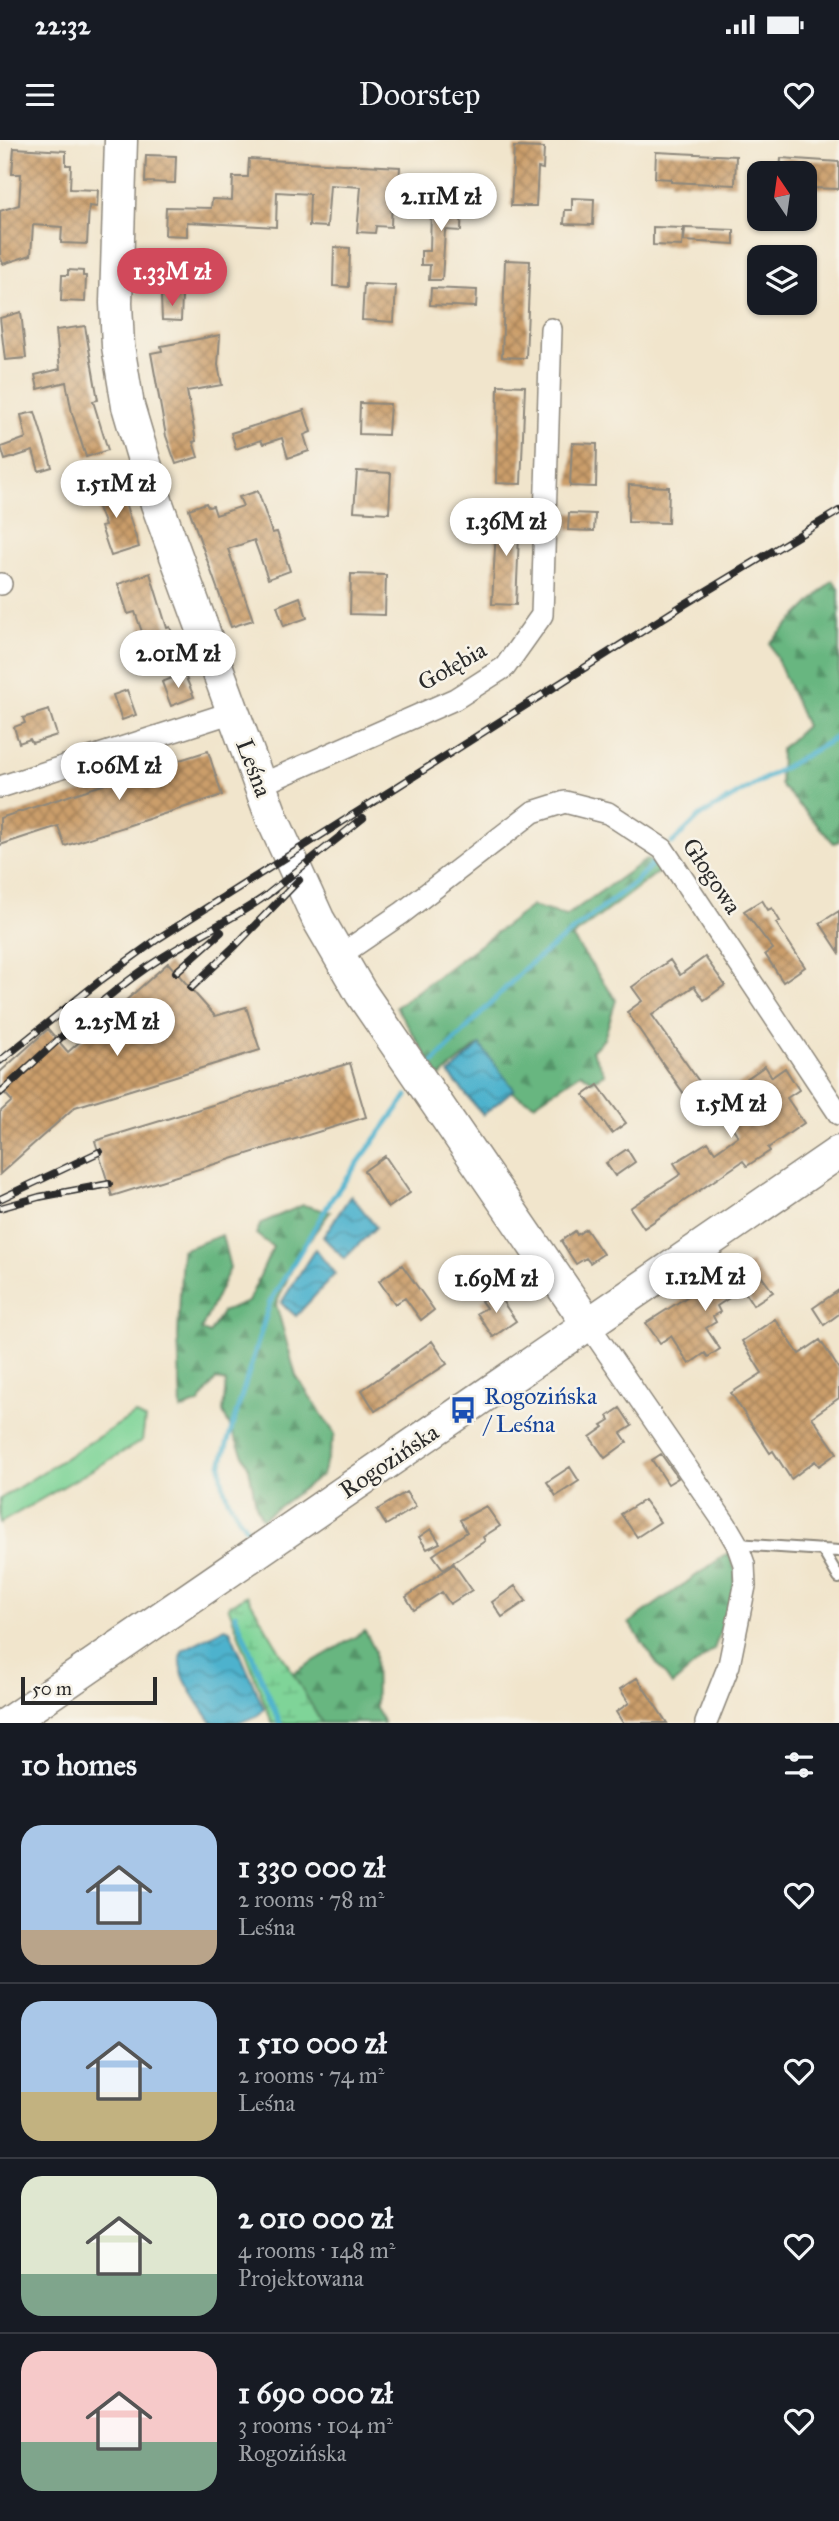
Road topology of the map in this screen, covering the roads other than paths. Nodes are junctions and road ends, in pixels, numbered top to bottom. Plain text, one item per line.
1 (121, 140) edge
2 (551, 329) dead end
3 (233, 712) junction
4 (260, 785) junction
5 (0, 787) edge
6 (339, 956) junction
7 (839, 1114) edge
8 (839, 1152) edge
9 (588, 1324) junction
10 (737, 1544) junction
11 (822, 1549) junction
12 (839, 1551) edge
13 (839, 1578) edge
14 (8, 1723) edge
15 (706, 1723) edge

1 - 3 street, Leśna
2 - 4 street, Gołębia
3 - 4 street, Leśna
3 - 5 street
4 - 6 street, Leśna
6 - 7 street, Głogowa
6 - 9 street, Leśna
8 - 9 street, Rogozińska
9 - 10 street
9 - 14 street, Rogozińska
10 - 11 lane
10 - 15 street
11 - 12 lane
11 - 13 lane

